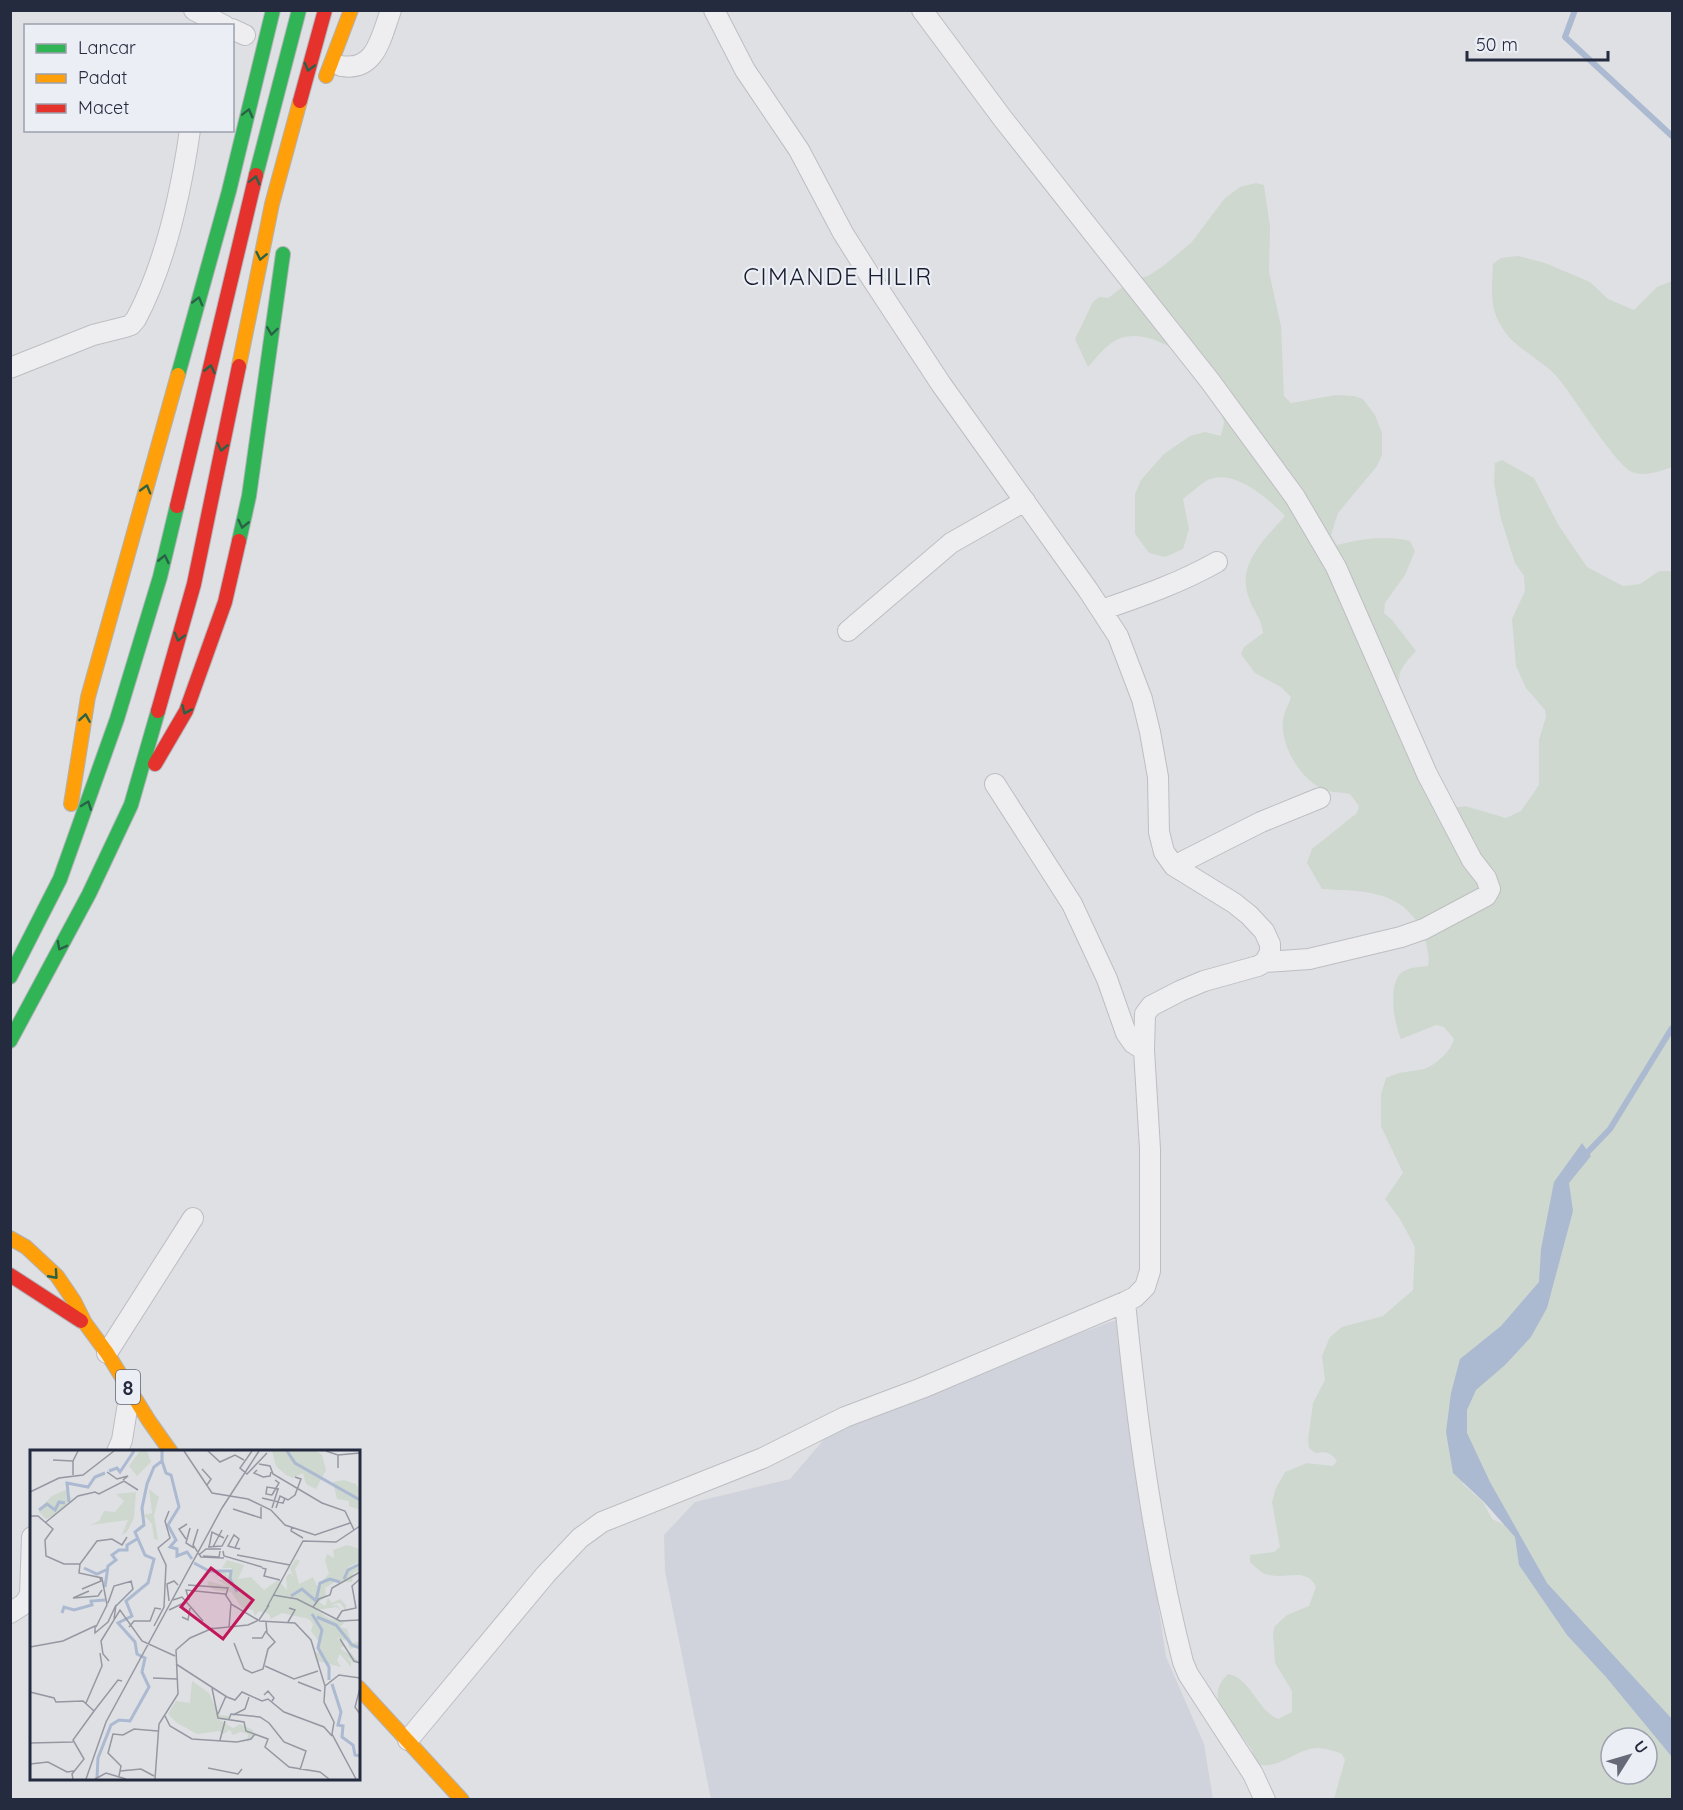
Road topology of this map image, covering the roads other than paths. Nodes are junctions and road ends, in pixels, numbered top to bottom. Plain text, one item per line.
1 (273, 10) edge
2 (299, 10) edge
3 (325, 10) edge
4 (351, 10) edge
5 (391, 10) edge
6 (714, 10) edge
7 (922, 10) edge
8 (341, 66) dead end
9 (322, 87) dead end
10 (190, 132) edge
11 (285, 237) dead end
12 (10, 369) edge
13 (1025, 501) junction
14 (1216, 562) dead end
15 (1102, 610) junction
16 (848, 631) dead end
17 (995, 784) dead end
18 (1320, 798) dead end
19 (131, 805) junction
20 (1174, 866) junction
21 (60, 879) junction
22 (1265, 962) junction
23 (10, 977) edge
24 (10, 1041) edge
25 (1144, 1050) junction
26 (193, 1218) dead end
27 (10, 1238) edge
28 (10, 1275) edge
29 (1125, 1302) junction
30 (85, 1323) junction
31 (107, 1353) junction
32 (130, 1391) junction
33 (118, 1450) edge
34 (170, 1450) edge
35 (30, 1594) edge
36 (10, 1612) edge
37 (360, 1689) edge
38 (408, 1740) junction
39 (462, 1800) edge
40 (1265, 1800) edge

21 -> 1 highway
21 -> 2 highway
3 -> 19 highway
4 - 9 highway
5 - 8 street
6 - 13 street
7 - 22 street
10 - 12 street
11 -> 19 highway
13 - 15 street
13 - 16 street
14 - 15 street
15 - 20 street
17 - 25 street
18 - 20 street
19 -> 24 highway
20 - 22 street
21 - 23 highway
22 - 25 street
25 - 29 street
26 - 31 street
27 -> 30 highway, 8
28 - 30 highway, 8
29 - 38 street
29 - 40 street
30 - 31 highway, 8
31 - 32 highway, 8
32 - 33 street
32 - 34 highway, 8
35 - 36 street
37 - 38 highway
38 - 39 highway

